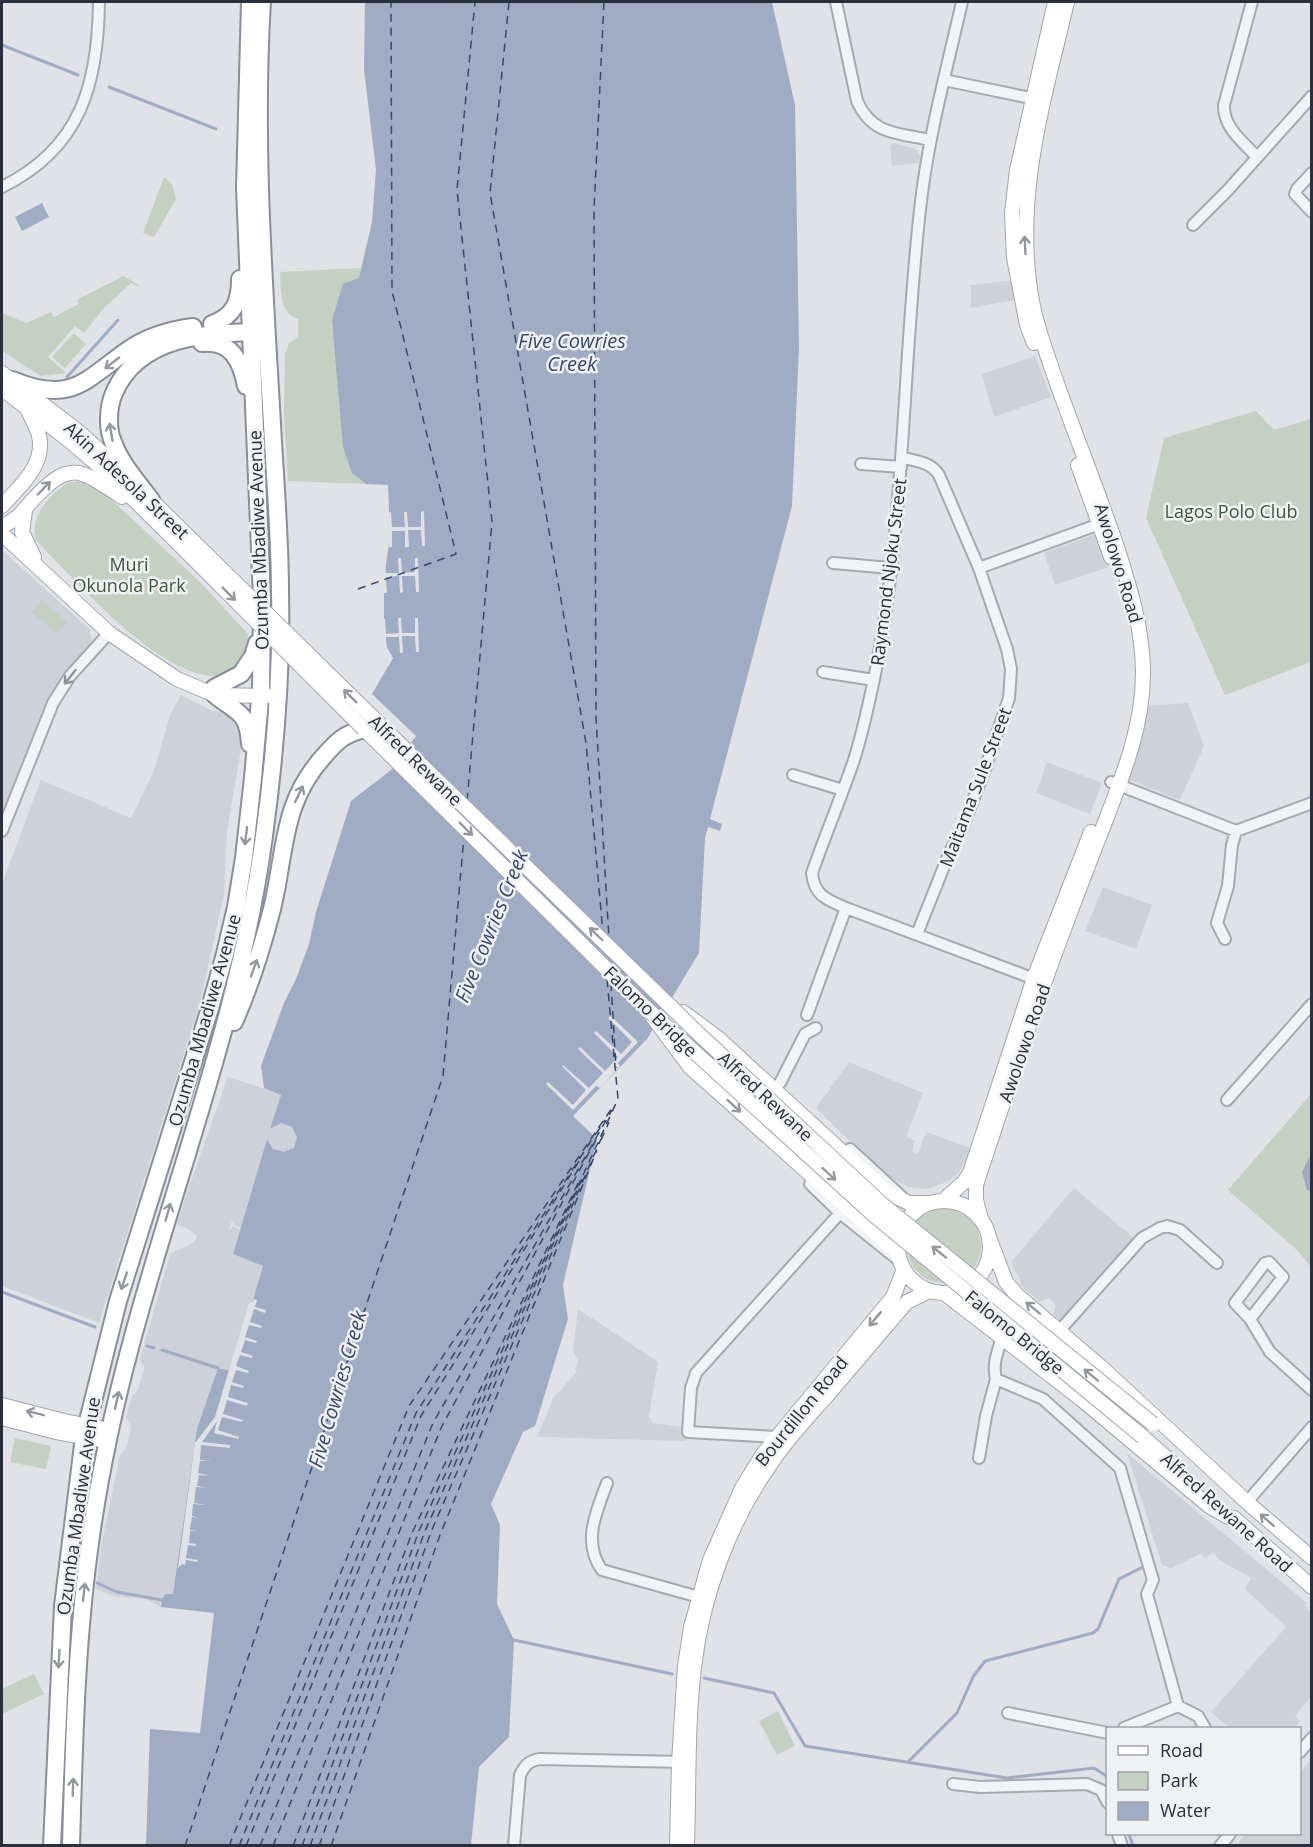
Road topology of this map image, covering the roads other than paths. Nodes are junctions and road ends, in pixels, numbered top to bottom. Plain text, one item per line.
1 (99, 2) edge
2 (250, 2) edge
3 (262, 2) edge
4 (836, 2) edge
5 (962, 2) edge
6 (1055, 2) edge
7 (1067, 2) edge
8 (1252, 2) edge
9 (944, 80) junction
10 (1311, 96) edge
11 (1038, 100) junction
12 (930, 140) junction
13 (1257, 157) junction
14 (1311, 173) edge
15 (2, 187) edge
16 (245, 188) junction
17 (1311, 212) edge
18 (1194, 225) dead end
19 (212, 324) junction
20 (258, 327) junction
21 (173, 343) junction
22 (5, 380) edge
23 (27, 408) junction
24 (254, 418) junction
25 (901, 462) junction
26 (861, 464) dead end
27 (2, 506) edge
28 (26, 508) junction
29 (151, 508) junction
30 (1103, 522) junction
31 (2, 526) edge
32 (2, 534) edge
33 (191, 548) junction
34 (833, 563) dead end
35 (39, 567) junction
36 (891, 568) junction
37 (979, 568) junction
38 (262, 624) junction
39 (108, 633) junction
40 (823, 672) dead end
41 (874, 680) junction
42 (211, 691) junction
43 (260, 692) junction
44 (279, 692) junction
45 (364, 729) junction
46 (793, 775) dead end
47 (253, 778) junction
48 (1115, 783) junction
49 (843, 790) junction
50 (1311, 803) edge
51 (2, 831) edge
52 (1236, 831) junction
53 (846, 908) junction
54 (917, 934) junction
55 (1225, 939) dead end
56 (1039, 980) junction
57 (659, 995) junction
58 (1311, 1004) edge
59 (646, 1008) junction
60 (807, 1015) dead end
61 (816, 1028) dead end
62 (209, 1081) junction
63 (780, 1083) dead end
64 (1227, 1100) dead end
65 (850, 1149) dead end
66 (810, 1184) dead end
67 (937, 1202) junction
68 (909, 1203) junction
69 (840, 1213) junction
70 (981, 1219) junction
71 (989, 1237) junction
72 (901, 1261) junction
73 (1217, 1263) dead end
74 (929, 1291) junction
75 (944, 1293) junction
76 (1250, 1320) junction
77 (1060, 1330) junction
78 (1002, 1337) junction
79 (996, 1379) junction
80 (1311, 1390) edge
81 (2, 1405) edge
82 (2, 1418) edge
83 (1153, 1425) joint
84 (1311, 1427) edge
85 (86, 1431) junction
86 (109, 1436) junction
87 (1143, 1437) joint
88 (781, 1440) junction
89 (979, 1458) dead end
90 (607, 1484) dead end
91 (1247, 1502) junction
92 (1241, 1524) junction
93 (1311, 1558) edge
94 (1311, 1587) edge
95 (699, 1597) junction
96 (1178, 1706) junction
97 (1008, 1713) dead end
98 (1126, 1727) edge
99 (1204, 1727) edge
100 (1106, 1733) edge
101 (1311, 1738) edge
102 (1301, 1750) edge
103 (684, 1762) junction
104 (953, 1784) dead end
105 (1106, 1801) edge
106 (52, 1845) edge
107 (71, 1845) edge
108 (514, 1845) edge
109 (677, 1845) edge
110 (687, 1845) edge

1 - 15 street
2 - 16 highway, Ozumba Mbadiwe Avenue
3 - 20 highway, Ozumba Mbadiwe Avenue
4 - 12 street
5 - 9 street, Raymond Njoku Street
6 - 11 main road, Awolowo Road
7 - 11 main road, Awolowo Road
8 - 13 street
9 - 11 street
9 - 12 street, Raymond Njoku Street
10 - 13 street
11 - 30 main road, Awolowo Road
12 - 25 street, Raymond Njoku Street
13 - 18 street
14 - 17 street
16 - 19 highway
16 - 20 highway, Ozumba Mbadiwe Avenue
19 - 20 highway
19 -> 22 highway
20 - 21 highway
20 - 24 highway, Ozumba Mbadiwe Avenue
20 - 44 highway, Ozumba Mbadiwe Avenue
21 - 24 highway
29 -> 21 highway
22 - 23 main road, Akin Adesola Street
22 - 29 main road, Akin Adesola Street
23 - 27 main road
23 - 29 main road, Akin Adesola Street
24 - 38 highway, Ozumba Mbadiwe Avenue
25 - 26 street, Maitama Sule Street
25 - 36 street, Raymond Njoku Street
25 - 37 street, Maitama Sule Street
28 -> 29 main road
28 - 31 main road
28 - 35 main road
29 - 33 main road, Akin Adesola Street
30 - 37 street
30 - 48 main road, Awolowo Road
32 - 35 main road
33 -> 45 main road, Falomo Bridge, bridge
57 -> 33 main road, Alfred Rewane, bridge
34 - 36 street
35 - 39 main road
36 - 41 street, Raymond Njoku Street
37 - 54 street, Maitama Sule Street
38 - 42 highway
38 - 43 highway, Ozumba Mbadiwe Avenue
39 - 42 main road
39 -> 51 street
40 - 41 street
41 - 49 street, Raymond Njoku Street
42 - 43 main road
42 - 47 highway
43 - 44 main road
43 - 47 highway, Ozumba Mbadiwe Avenue
44 - 62 highway, Ozumba Mbadiwe Avenue
45 -> 59 main road, Falomo Bridge
62 -> 45 highway
46 - 49 street
47 -> 85 highway, Ozumba Mbadiwe Avenue
48 - 52 street
48 - 56 main road, Awolowo Road
49 - 53 street, Raymond Njoku Street
50 - 52 street
52 - 55 street
53 - 54 street, Raymond Njoku Street
53 - 60 street
54 - 56 street, Raymond Njoku Street
56 - 67 main road, Awolowo Road
56 - 70 main road, Awolowo Road
57 - 68 main road, bridge
83 -> 57 main road, Alfred Rewane, bridge
58 - 64 street
59 -> 72 main road, bridge
59 -> 87 main road, Falomo Bridge, bridge
61 - 63 street
86 -> 62 highway, Ozumba Mbadiwe Avenue
65 - 68 street
66 - 69 street
67 - 68 main road
67 - 70 main road
67 - 72 main road
69 - 72 street
69 - 88 street
70 - 71 main road
71 - 75 main road
77 -> 71 main road
72 - 74 main road
72 -> 88 main road, Bourdillon Road
73 - 77 street
74 - 75 main road
74 - 88 main road, Bourdillon Road
75 - 78 main road
76 - 76 street
76 - 80 street
77 - 91 main road
78 - 79 street
78 - 92 main road
79 - 89 street
79 - 96 street
85 -> 81 main road
82 - 85 main road
83 - 91 main road, Alfred Rewane Road
84 - 91 street
85 - 86 main road
85 -> 106 highway, Ozumba Mbadiwe Avenue
107 -> 86 highway, Ozumba Mbadiwe Avenue
87 - 92 main road, Alfred Rewane Road
88 - 95 main road, Bourdillon Road
88 - 103 main road, Bourdillon Road
90 - 95 street
93 -> 91 main road, Alfred Rewane Road
92 - 94 main road, Alfred Rewane Road
95 - 103 main road, Bourdillon Road
96 - 98 street
96 - 99 street
97 - 100 street
101 - 102 street
103 - 108 street
103 - 109 main road, Bourdillon Road
103 - 110 main road, Bourdillon Road
104 - 105 street

